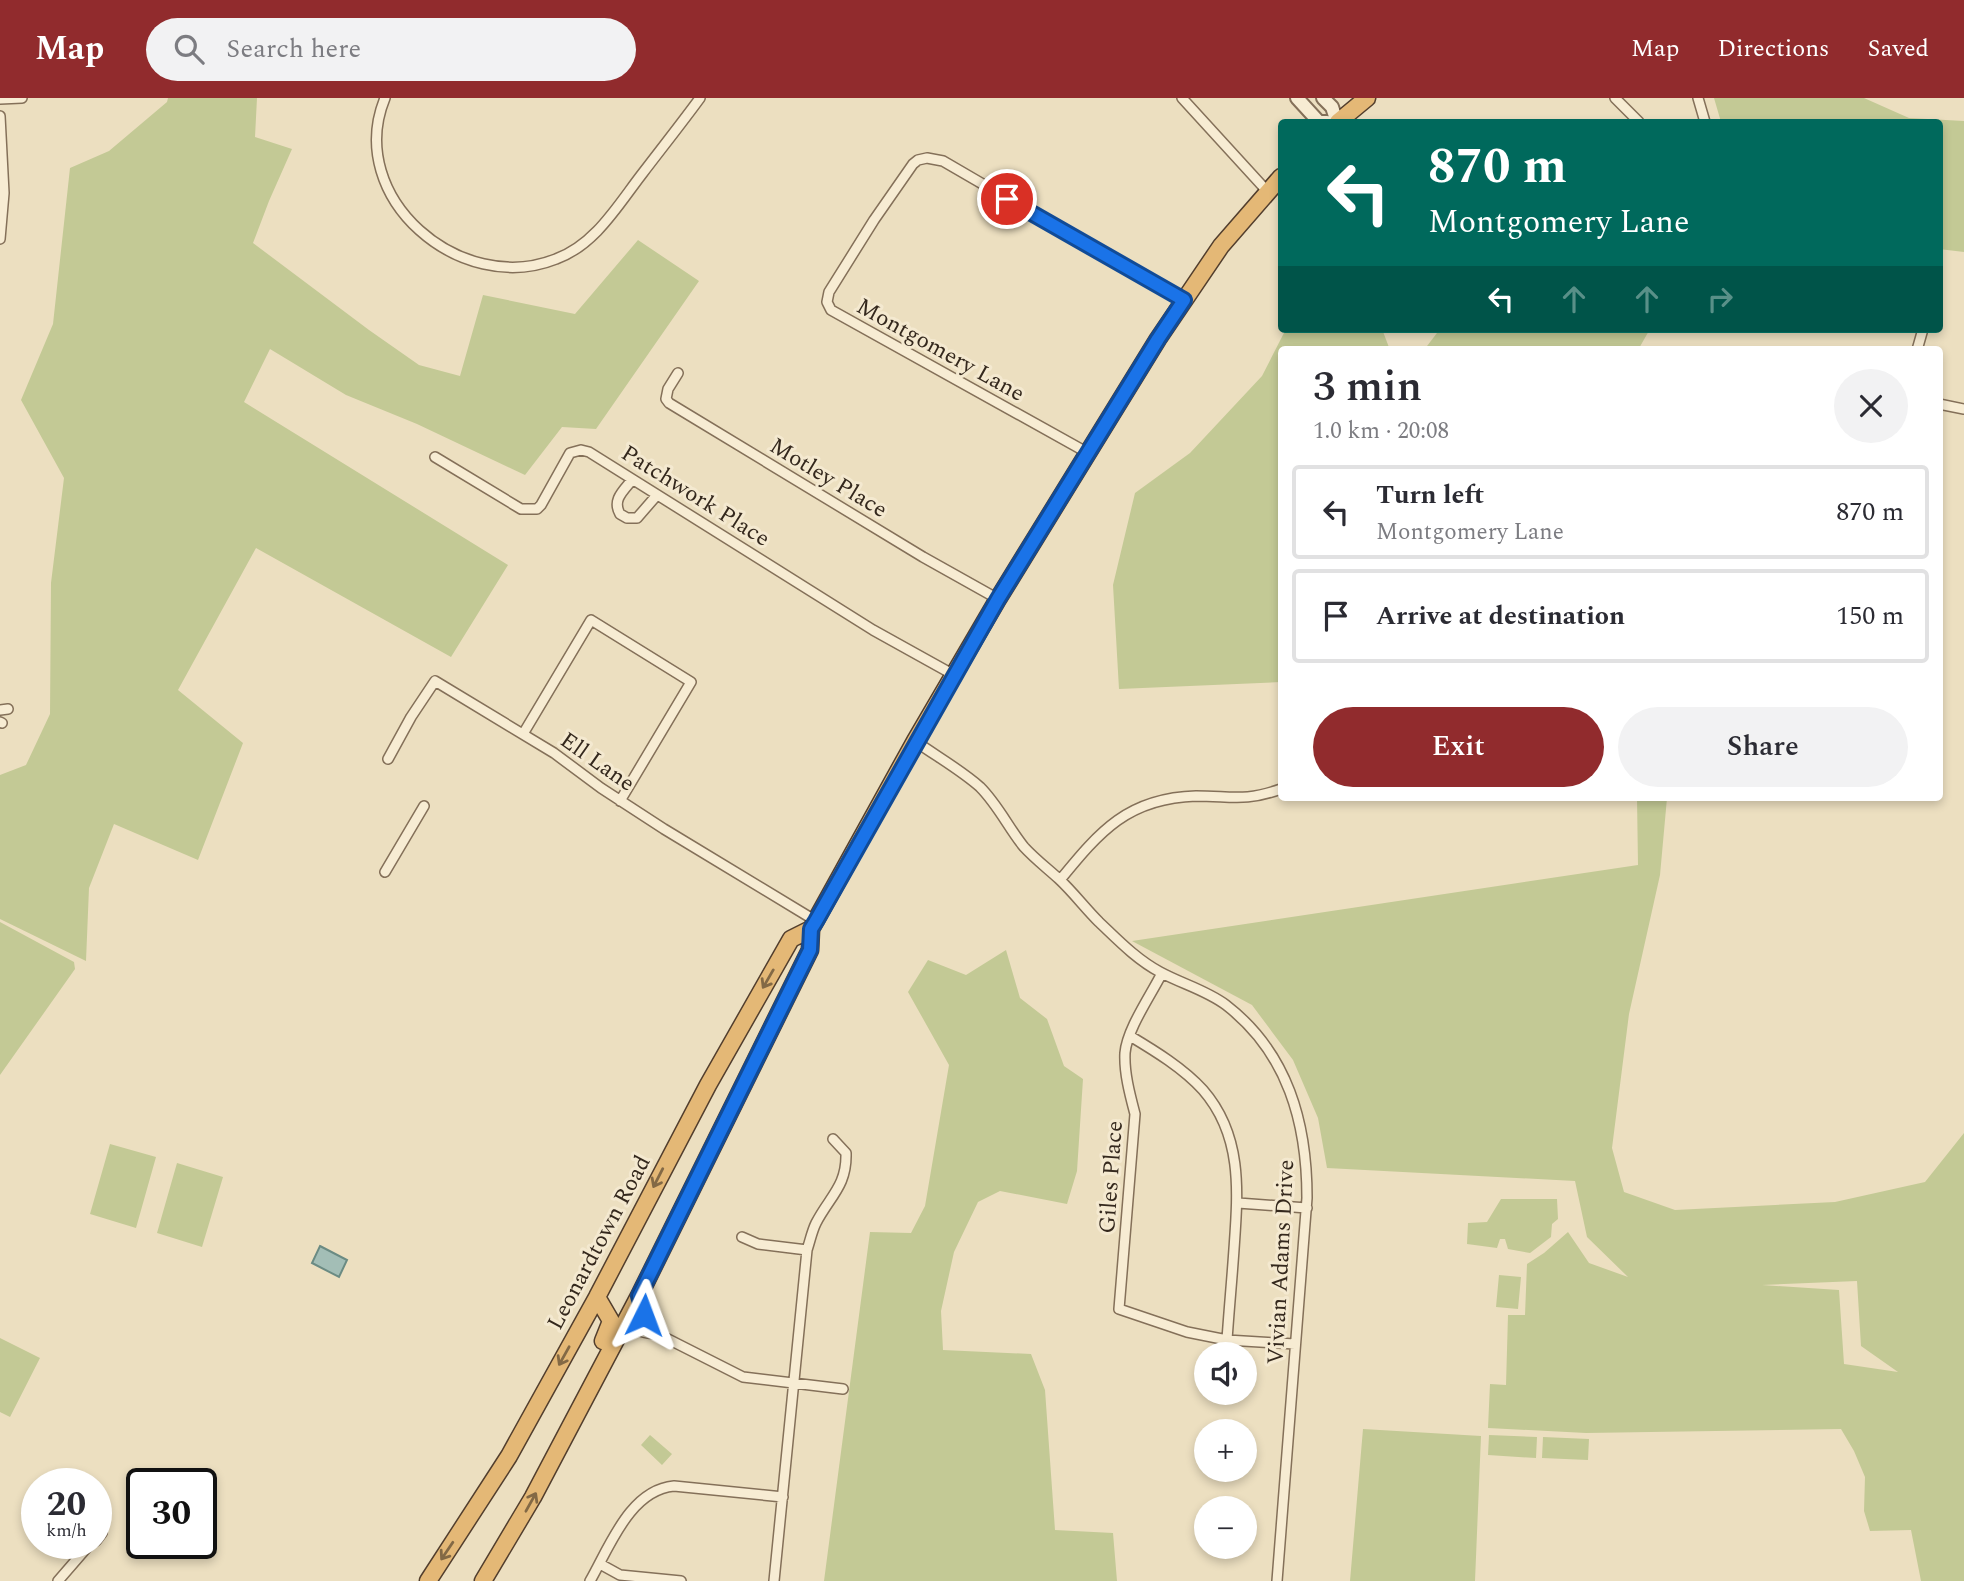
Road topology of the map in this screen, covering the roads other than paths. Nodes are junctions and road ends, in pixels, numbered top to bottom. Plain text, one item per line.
1 (22, 98) edge
2 (385, 98) edge
3 (700, 98) edge
4 (1182, 98) edge
5 (1297, 98) edge
6 (1323, 98) edge
7 (1367, 98) edge
8 (1615, 98) edge
9 (1698, 98) edge
10 (0, 99) edge
11 (0, 116) edge
12 (1316, 119) edge
13 (1336, 119) edge
14 (1341, 119) edge
15 (1636, 119) edge
16 (1704, 119) edge
17 (1278, 180) edge
18 (1268, 191) junction
19 (0, 239) edge
20 (1184, 300) junction
21 (678, 373) dead end
22 (1943, 405) edge
23 (1964, 409) edge
24 (1088, 453) junction
25 (435, 457) dead end
26 (632, 480) junction
27 (657, 495) junction
28 (998, 599) junction
29 (954, 675) junction
30 (523, 734) junction
31 (915, 741) junction
32 (388, 759) dead end
33 (1278, 790) edge
34 (620, 801) junction
35 (424, 806) dead end
36 (384, 872) dead end
37 (1060, 880) junction
38 (813, 925) junction
39 (1162, 973) junction
40 (1130, 1036) junction
41 (833, 1139) dead end
42 (1238, 1203) junction
43 (1307, 1208) junction
44 (631, 1229) junction
45 (742, 1237) dead end
46 (807, 1250) junction
47 (639, 1296) junction
48 (597, 1297) junction
49 (625, 1322) junction
50 (657, 1334) junction
51 (1227, 1340) junction
52 (1295, 1344) junction
53 (794, 1383) junction
54 (843, 1388) dead end
55 (569, 1429) junction
56 (783, 1497) junction
57 (77, 1559) edge
58 (600, 1564) junction
59 (58, 1581) edge
60 (428, 1581) edge
61 (483, 1581) edge
62 (590, 1581) edge
63 (681, 1581) edge
64 (774, 1581) edge
65 (1277, 1581) edge

1 - 10 street
2 - 3 street
4 - 18 street
5 - 12 street
6 - 13 street
7 - 14 highway
8 - 15 street
9 - 16 street
11 - 19 street
17 - 18 highway, Leonardtown Road
18 - 20 highway, Leonardtown Road
20 - 24 highway, Leonardtown Road
20 - 24 street, Montgomery Lane
21 - 28 street, Motley Place
22 - 23 street
24 - 28 highway, Leonardtown Road
25 - 26 street, Patchwork Place
26 - 27 street, Patchwork Place
26 - 27 street
27 - 29 street, Patchwork Place
28 - 29 highway, Leonardtown Road
29 - 31 highway, Leonardtown Road
30 - 32 street, Ell Lane
30 - 34 street, Ell Lane
30 - 34 street
31 - 37 street, Vivian Adams Drive
31 - 38 highway, Leonardtown Road
33 - 37 street
34 - 38 street, Ell Lane
35 - 36 street
37 - 39 street, Vivian Adams Drive
38 -> 44 highway, Leonardtown Road
38 - 47 highway, Leonardtown Road
39 - 40 street, Giles Place
39 - 43 street, Vivian Adams Drive
40 - 42 street
40 - 51 street, Giles Place
41 - 46 street
42 - 43 street
42 - 51 street
43 - 52 street, Vivian Adams Drive
44 - 48 highway, Leonardtown Road
44 - 49 highway
45 - 46 street
46 - 53 street
47 - 49 highway, Leonardtown Road
47 - 50 street
48 - 55 highway
48 -> 60 highway, Leonardtown Road
49 - 50 street
49 - 55 highway, Leonardtown Road
50 - 53 street
51 - 52 street
52 - 65 street, Vivian Adams Drive
53 - 54 street
53 - 56 street
61 -> 55 highway, Leonardtown Road
56 - 58 street
56 - 64 street
57 - 59 street
58 - 62 street
58 - 63 street

